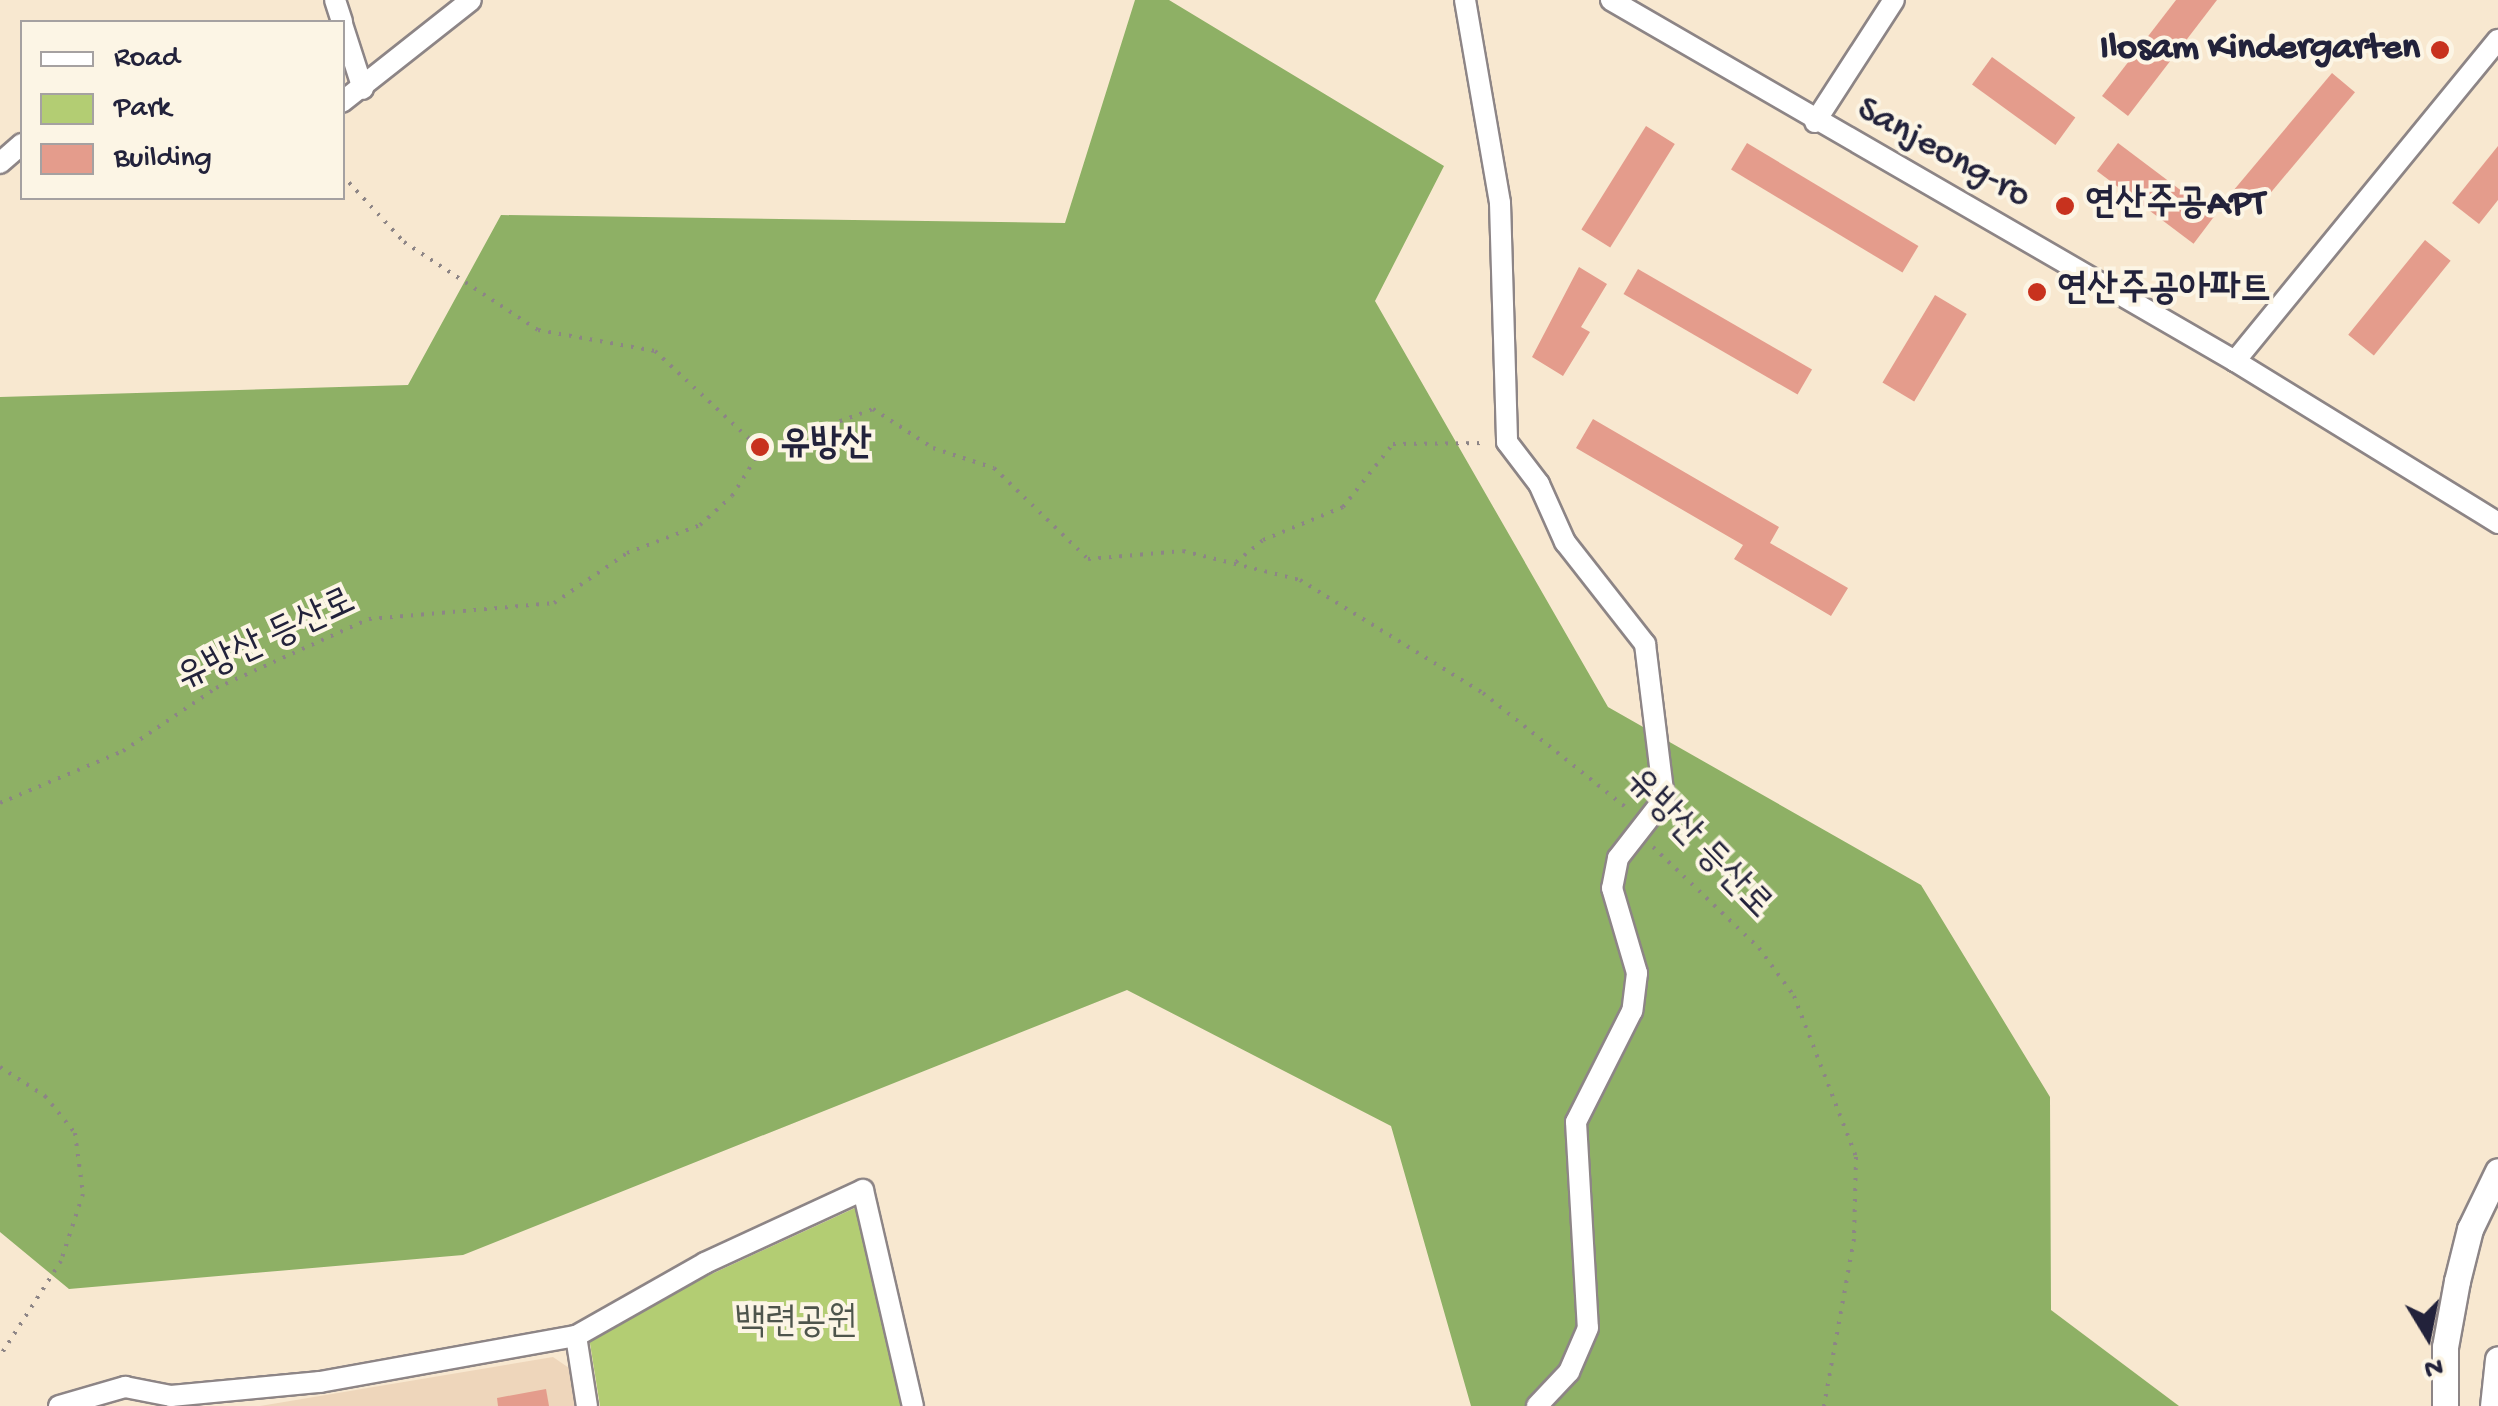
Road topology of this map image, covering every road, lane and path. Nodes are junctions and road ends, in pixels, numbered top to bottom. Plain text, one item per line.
1 (471, 0) edge
2 (1465, 0) edge
3 (1610, 0) edge
4 (1894, 0) edge
5 (345, 32) edge
6 (2498, 40) edge
7 (364, 89) junction
8 (345, 100) edge
9 (1815, 122) junction
10 (20, 146) edge
11 (0, 163) edge
12 (345, 178) edge
13 (2236, 361) junction
14 (1507, 442) junction
15 (761, 450) junction
16 (2498, 523) edge
17 (1236, 562) junction
18 (0, 803) edge
19 (1641, 828) junction
20 (0, 1066) edge
21 (2498, 1171) edge
22 (576, 1336) junction
23 (0, 1356) edge
24 (2498, 1358) edge
25 (172, 1401) edge
26 (59, 1406) edge
27 (588, 1406) edge
28 (913, 1406) edge
29 (1536, 1406) edge
30 (1824, 1406) edge
31 (2445, 1406) edge
32 (2493, 1406) edge

1 - 7 street
2 - 14 street
3 - 9 street, Sanjeong-ro
4 - 9 street
5 - 7 street
6 - 13 street
7 - 8 street
9 - 13 street, Sanjeong-ro
10 - 11 street
12 - 15 path
13 - 16 street, Sanjeong-ro
14 - 17 path
14 - 19 street
15 - 17 path, 유방산 등산로
15 - 18 path, 유방산 등산로
17 - 19 path, 유방산 등산로
19 - 29 street
19 - 30 path, 유방산 등산로
20 - 23 path
21 - 31 main road
22 - 25 street
22 - 27 street
22 - 28 street
24 - 32 main road
25 - 26 street

